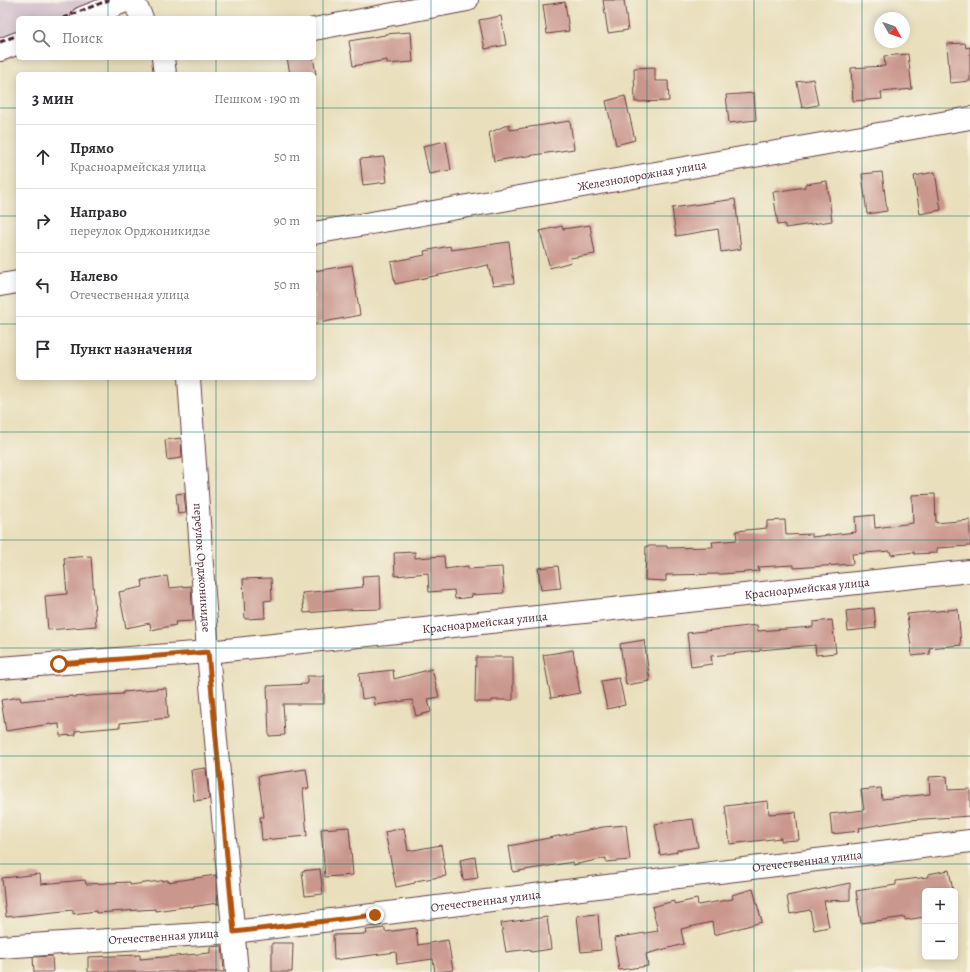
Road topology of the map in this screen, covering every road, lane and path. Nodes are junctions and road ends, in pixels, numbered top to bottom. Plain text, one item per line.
1 (128, 0) edge
2 (133, 0) edge
3 (467, 0) edge
4 (87, 16) edge
5 (141, 16) edge
6 (316, 29) edge
7 (16, 44) edge
8 (0, 50) edge
9 (164, 60) edge
10 (165, 72) edge
11 (970, 118) edge
12 (316, 233) edge
13 (16, 282) edge
14 (0, 285) edge
15 (189, 380) edge
16 (970, 572) edge
17 (208, 652) junction
18 (0, 668) edge
19 (970, 841) edge
20 (234, 932) junction
21 (0, 947) edge
22 (237, 972) edge

1 - 4 street
2 - 5 street
3 - 6 street
7 - 8 street
9 - 10 street
11 - 12 street, Железнодорожная улица
13 - 14 street
15 - 17 street, переулок Орджоникидзе
16 - 17 street, Красноармейская улица
17 - 18 street, Красноармейская улица
17 - 20 street, переулок Орджоникидзе
19 - 20 street, Отечественная улица
20 - 21 street, Отечественная улица
20 - 22 street, переулок Орджоникидзе

